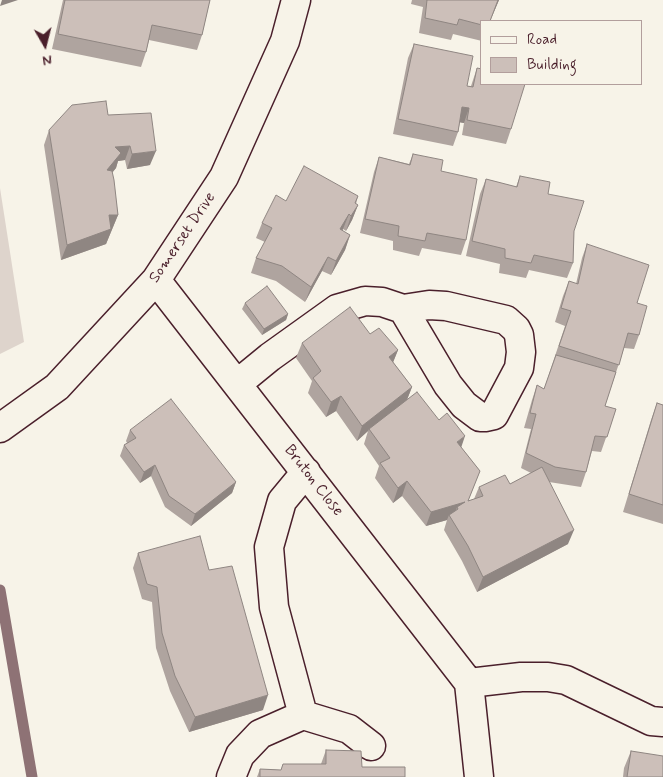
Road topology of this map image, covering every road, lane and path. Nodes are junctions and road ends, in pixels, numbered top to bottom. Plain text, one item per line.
1 (296, 0) edge
2 (156, 280) junction
3 (403, 308) junction
4 (237, 384) junction
5 (0, 428) edge
6 (306, 472) junction
7 (469, 683) junction
8 (303, 715) junction
9 (663, 722) edge
10 (371, 746) dead end
11 (231, 777) edge
12 (479, 777) edge

1 - 2 street, Somerset Drive
2 - 4 street, Bruton Close
2 - 5 street, Somerset Drive
3 - 3 street
3 - 4 street
4 - 6 street, Bruton Close
6 - 7 street, Bruton Close
6 - 8 street
7 - 9 street
7 - 12 street
8 - 10 street
8 - 11 street

